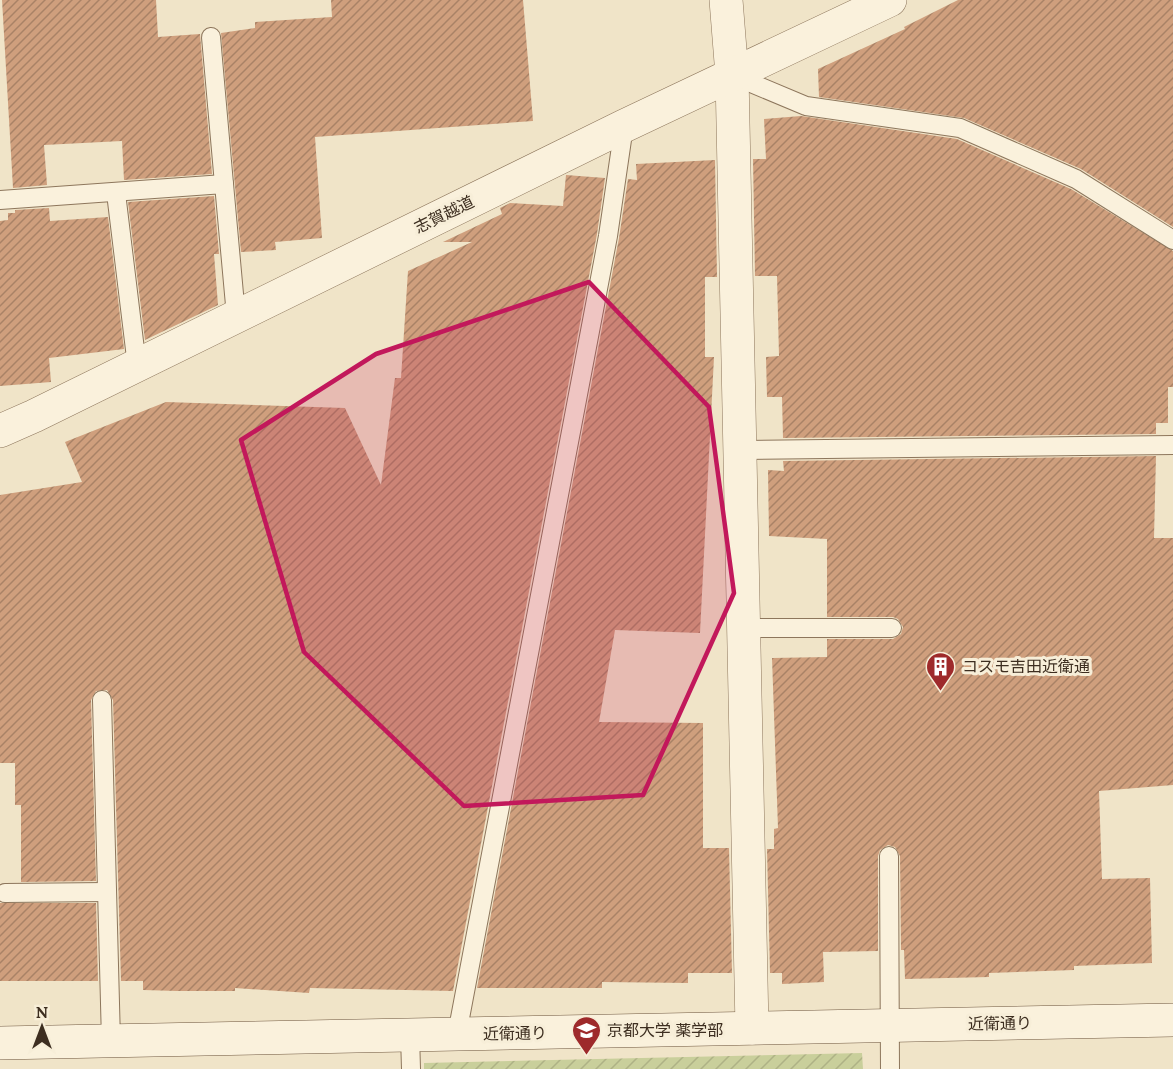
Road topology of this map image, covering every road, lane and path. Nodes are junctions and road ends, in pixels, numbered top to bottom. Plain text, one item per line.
1 (726, 0) edge
2 (890, 0) edge
3 (211, 38) dead end
4 (732, 75) junction
5 (624, 126) junction
6 (224, 184) junction
7 (0, 188) edge
8 (116, 193) junction
9 (0, 200) edge
10 (1173, 240) edge
11 (236, 316) junction
12 (137, 366) junction
13 (0, 431) edge
14 (1173, 445) edge
15 (740, 450) junction
16 (744, 628) junction
17 (892, 628) dead end
18 (102, 700) dead end
19 (889, 856) dead end
20 (107, 892) junction
21 (4, 893) dead end
22 (1173, 1020) edge
23 (889, 1026) junction
24 (752, 1028) junction
25 (457, 1034) junction
26 (410, 1035) junction
27 (111, 1041) junction
28 (0, 1043) edge
29 (411, 1069) edge
30 (890, 1069) edge

1 - 4 street
2 - 4 street, 志賀越道
3 - 6 lane
4 - 5 street, 志賀越道
4 - 10 lane
4 - 15 street
5 - 11 street, 志賀越道
5 - 25 lane
6 - 8 lane
6 - 11 lane
7 - 9 lane
8 - 9 lane
8 - 12 lane
11 - 12 street, 志賀越道
12 - 13 street, 志賀越道
14 - 15 lane
15 - 16 street
16 - 17 lane
16 - 24 street
18 - 20 lane
19 - 23 lane
20 - 21 lane
20 - 27 lane
22 - 23 street, 近衛通り
23 - 24 street, 近衛通り
23 - 30 lane
24 - 25 street, 近衛通り
25 - 26 street, 近衛通り
26 - 27 street, 近衛通り
26 - 29 lane
27 - 28 street, 近衛通り

